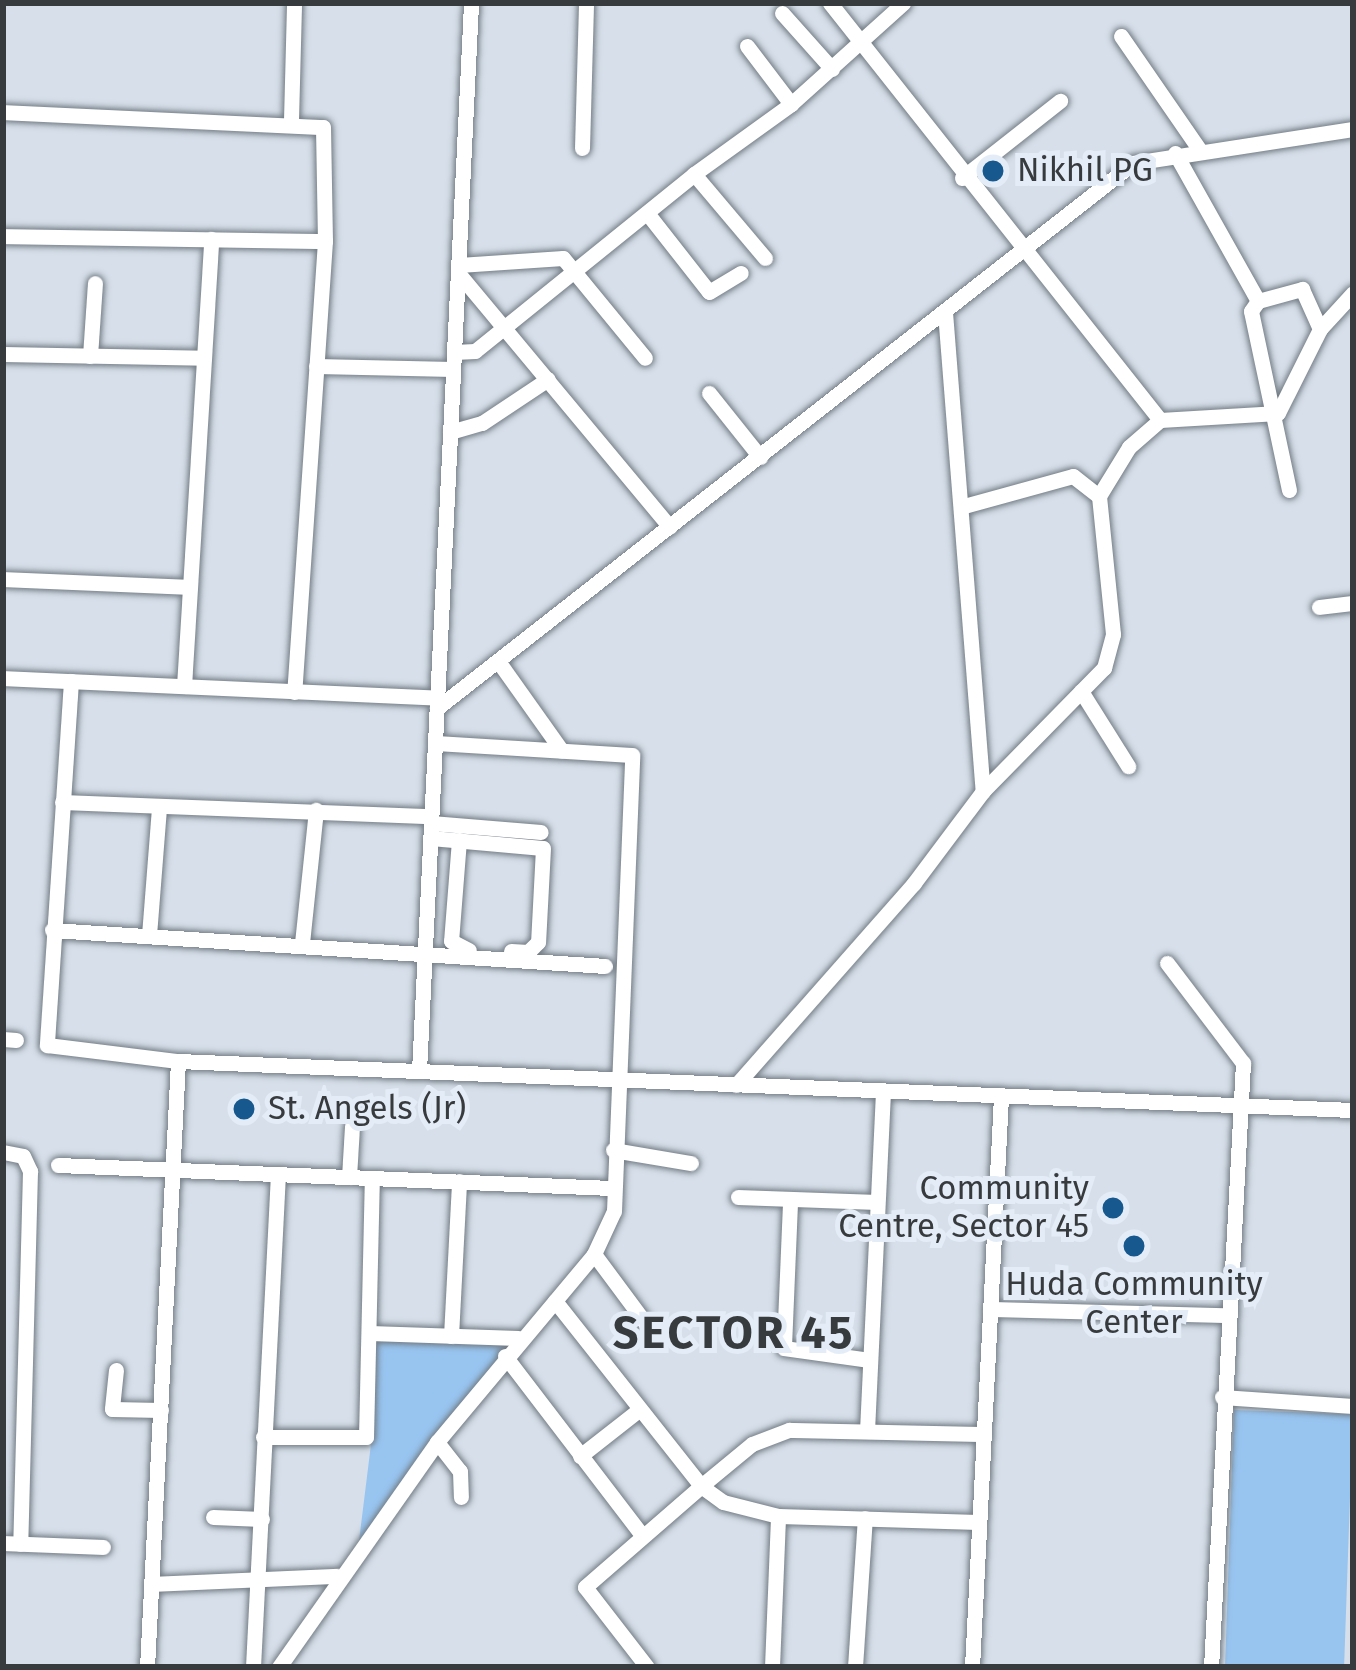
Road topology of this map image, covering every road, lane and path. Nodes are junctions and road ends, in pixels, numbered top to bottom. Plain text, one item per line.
1 (294, 3) edge
2 (471, 3) edge
3 (586, 3) edge
4 (830, 3) edge
5 (903, 3) edge
6 (782, 13) dead end
7 (1121, 36) dead end
8 (854, 40) junction
9 (747, 46) dead end
10 (832, 69) junction
11 (1060, 101) dead end
12 (790, 104) junction
13 (3, 112) edge
14 (291, 120) junction
15 (1353, 129) edge
16 (582, 148) dead end
17 (1202, 152) junction
18 (1175, 153) junction
19 (694, 174) junction
20 (962, 178) junction
21 (647, 213) junction
22 (3, 236) edge
23 (211, 239) junction
24 (325, 241) junction
25 (1021, 252) junction
26 (765, 258) dead end
27 (459, 269) junction
28 (575, 271) junction
29 (741, 273) dead end
30 (94, 283) dead end
31 (1353, 293) edge
32 (1258, 301) junction
33 (945, 312) junction
34 (503, 325) junction
35 (1320, 329) junction
36 (3, 355) edge
37 (90, 356) junction
38 (203, 358) junction
39 (645, 358) dead end
40 (454, 361) junction
41 (316, 365) junction
42 (548, 379) junction
43 (709, 393) dead end
44 (1278, 413) junction
45 (1160, 420) junction
46 (450, 432) junction
47 (760, 457) junction
48 (1289, 490) dead end
49 (1099, 496) junction
50 (964, 506) junction
51 (670, 527) junction
52 (3, 579) edge
53 (190, 587) junction
54 (1353, 603) edge
55 (1319, 607) dead end
56 (498, 661) junction
57 (3, 678) edge
58 (71, 681) junction
59 (184, 686) junction
60 (1081, 691) junction
61 (294, 692) junction
62 (437, 703) junction
63 (435, 743) junction
64 (562, 751) junction
65 (1129, 766) dead end
66 (983, 791) junction
67 (62, 802) junction
68 (158, 807) junction
69 (316, 810) junction
70 (431, 826) junction
71 (541, 832) dead end
72 (459, 840) junction
73 (52, 930) junction
74 (149, 935) junction
75 (302, 943) junction
76 (424, 953) junction
77 (1167, 963) dead end
78 (605, 966) dead end
79 (178, 1061) junction
80 (419, 1071) junction
81 (615, 1081) junction
82 (736, 1084) junction
83 (883, 1092) junction
84 (1001, 1096) junction
85 (1237, 1106) junction
86 (1353, 1111) edge
87 (352, 1126) dead end
88 (613, 1150) junction
89 (3, 1152) edge
90 (692, 1163) dead end
91 (58, 1165) dead end
92 (173, 1169) junction
93 (278, 1175) junction
94 (349, 1177) junction
95 (372, 1178) junction
96 (459, 1181) junction
97 (612, 1188) junction
98 (738, 1197) dead end
99 (877, 1202) junction
100 (790, 1203) junction
101 (593, 1254) junction
102 (555, 1300) junction
103 (990, 1309) junction
104 (1226, 1315) junction
105 (370, 1333) junction
106 (451, 1336) junction
107 (655, 1336) dead end
108 (518, 1338) junction
109 (505, 1356) junction
110 (869, 1360) junction
111 (116, 1370) dead end
112 (1222, 1397) junction
113 (1353, 1406) edge
114 (640, 1408) junction
115 (161, 1409) junction
116 (867, 1431) junction
117 (984, 1434) junction
118 (263, 1437) junction
119 (436, 1442) junction
120 (580, 1456) junction
121 (701, 1486) junction
122 (461, 1497) dead end
123 (778, 1516) junction
124 (213, 1517) dead end
125 (865, 1518) junction
126 (262, 1519) junction
127 (979, 1522) junction
128 (643, 1535) junction
129 (11, 1544) edge
130 (103, 1547) dead end
131 (337, 1576) junction
132 (261, 1582) junction
133 (152, 1584) junction
134 (147, 1667) edge
135 (253, 1667) edge
136 (279, 1667) edge
137 (647, 1667) edge
138 (772, 1667) edge
139 (855, 1667) edge
140 (972, 1667) edge
141 (1210, 1667) edge

1 - 14 street
2 - 27 street
3 - 16 street
4 - 8 street
5 - 8 street
6 - 10 street
7 - 17 street
8 - 10 street
8 - 20 street
9 - 12 street
10 - 12 street
11 - 20 street
12 - 19 street
13 - 14 street
14 - 24 street
15 - 17 street
17 - 18 street
18 - 25 street
18 - 32 street
19 - 21 street
19 - 26 street
20 - 25 street
21 - 28 street
21 - 29 street
22 - 23 street
23 - 24 street
23 - 38 street
24 - 41 street
25 - 33 street
25 - 45 street
27 - 28 street
27 - 34 street
27 - 40 street
28 - 34 street
28 - 39 street
30 - 37 street
31 - 35 street
32 - 35 street
32 - 44 street
33 - 47 street
33 - 50 street
34 - 40 street
34 - 42 street
35 - 44 street
36 - 37 street
37 - 38 street
38 - 53 street
40 - 41 street
40 - 46 street
41 - 61 street
42 - 46 street
42 - 51 street
43 - 47 street
44 - 45 street
44 - 48 street
45 - 49 street
46 - 62 street
47 - 51 street
49 - 50 street
49 - 60 street
50 - 66 street
51 - 56 street
52 - 53 street
53 - 59 street
54 - 55 street
56 - 62 street
56 - 64 street
57 - 58 street
58 - 59 street
58 - 67 street
59 - 61 street
60 - 65 street
60 - 66 street
61 - 62 street
62 - 63 street
63 - 64 street
63 - 70 street
64 - 81 street
66 - 82 street
67 - 68 street
67 - 73 street
68 - 69 street
68 - 74 street
69 - 70 street
69 - 75 street
70 - 71 street
70 - 72 street
70 - 76 street
72 - 72 street
73 - 74 street
73 - 79 street
74 - 75 street
75 - 76 street
76 - 78 street
76 - 80 street
77 - 85 street
79 - 80 street
79 - 92 street
80 - 81 street
81 - 82 street
81 - 88 street
82 - 83 street
83 - 84 street
83 - 99 street
84 - 85 street
84 - 103 street
85 - 86 street
85 - 104 street
87 - 94 street
88 - 90 street
88 - 97 street
89 - 129 street
91 - 92 street
92 - 93 street
92 - 115 street
93 - 94 street
93 - 118 street
94 - 95 street
95 - 96 street
95 - 105 street
96 - 97 street
96 - 106 street
97 - 101 street
98 - 100 street
99 - 100 street
99 - 110 street
100 - 110 street
101 - 102 street
101 - 107 street
102 - 108 street
102 - 114 street
103 - 104 street
103 - 117 street
104 - 112 street
105 - 106 street
105 - 118 street
106 - 108 street
108 - 109 street
109 - 119 street
109 - 120 street
110 - 116 street
111 - 115 street
112 - 113 street
112 - 141 street
114 - 120 street
114 - 121 street
115 - 133 street
116 - 117 street
116 - 121 street
117 - 127 street
118 - 126 street
119 - 122 street
119 - 131 street
120 - 128 street
121 - 123 street
121 - 128 street
123 - 125 street
123 - 138 street
124 - 126 street
125 - 127 street
125 - 139 street
126 - 132 street
127 - 140 street
128 - 137 street
129 - 130 street
131 - 132 street
131 - 136 street
132 - 133 street
132 - 135 street
133 - 134 street

